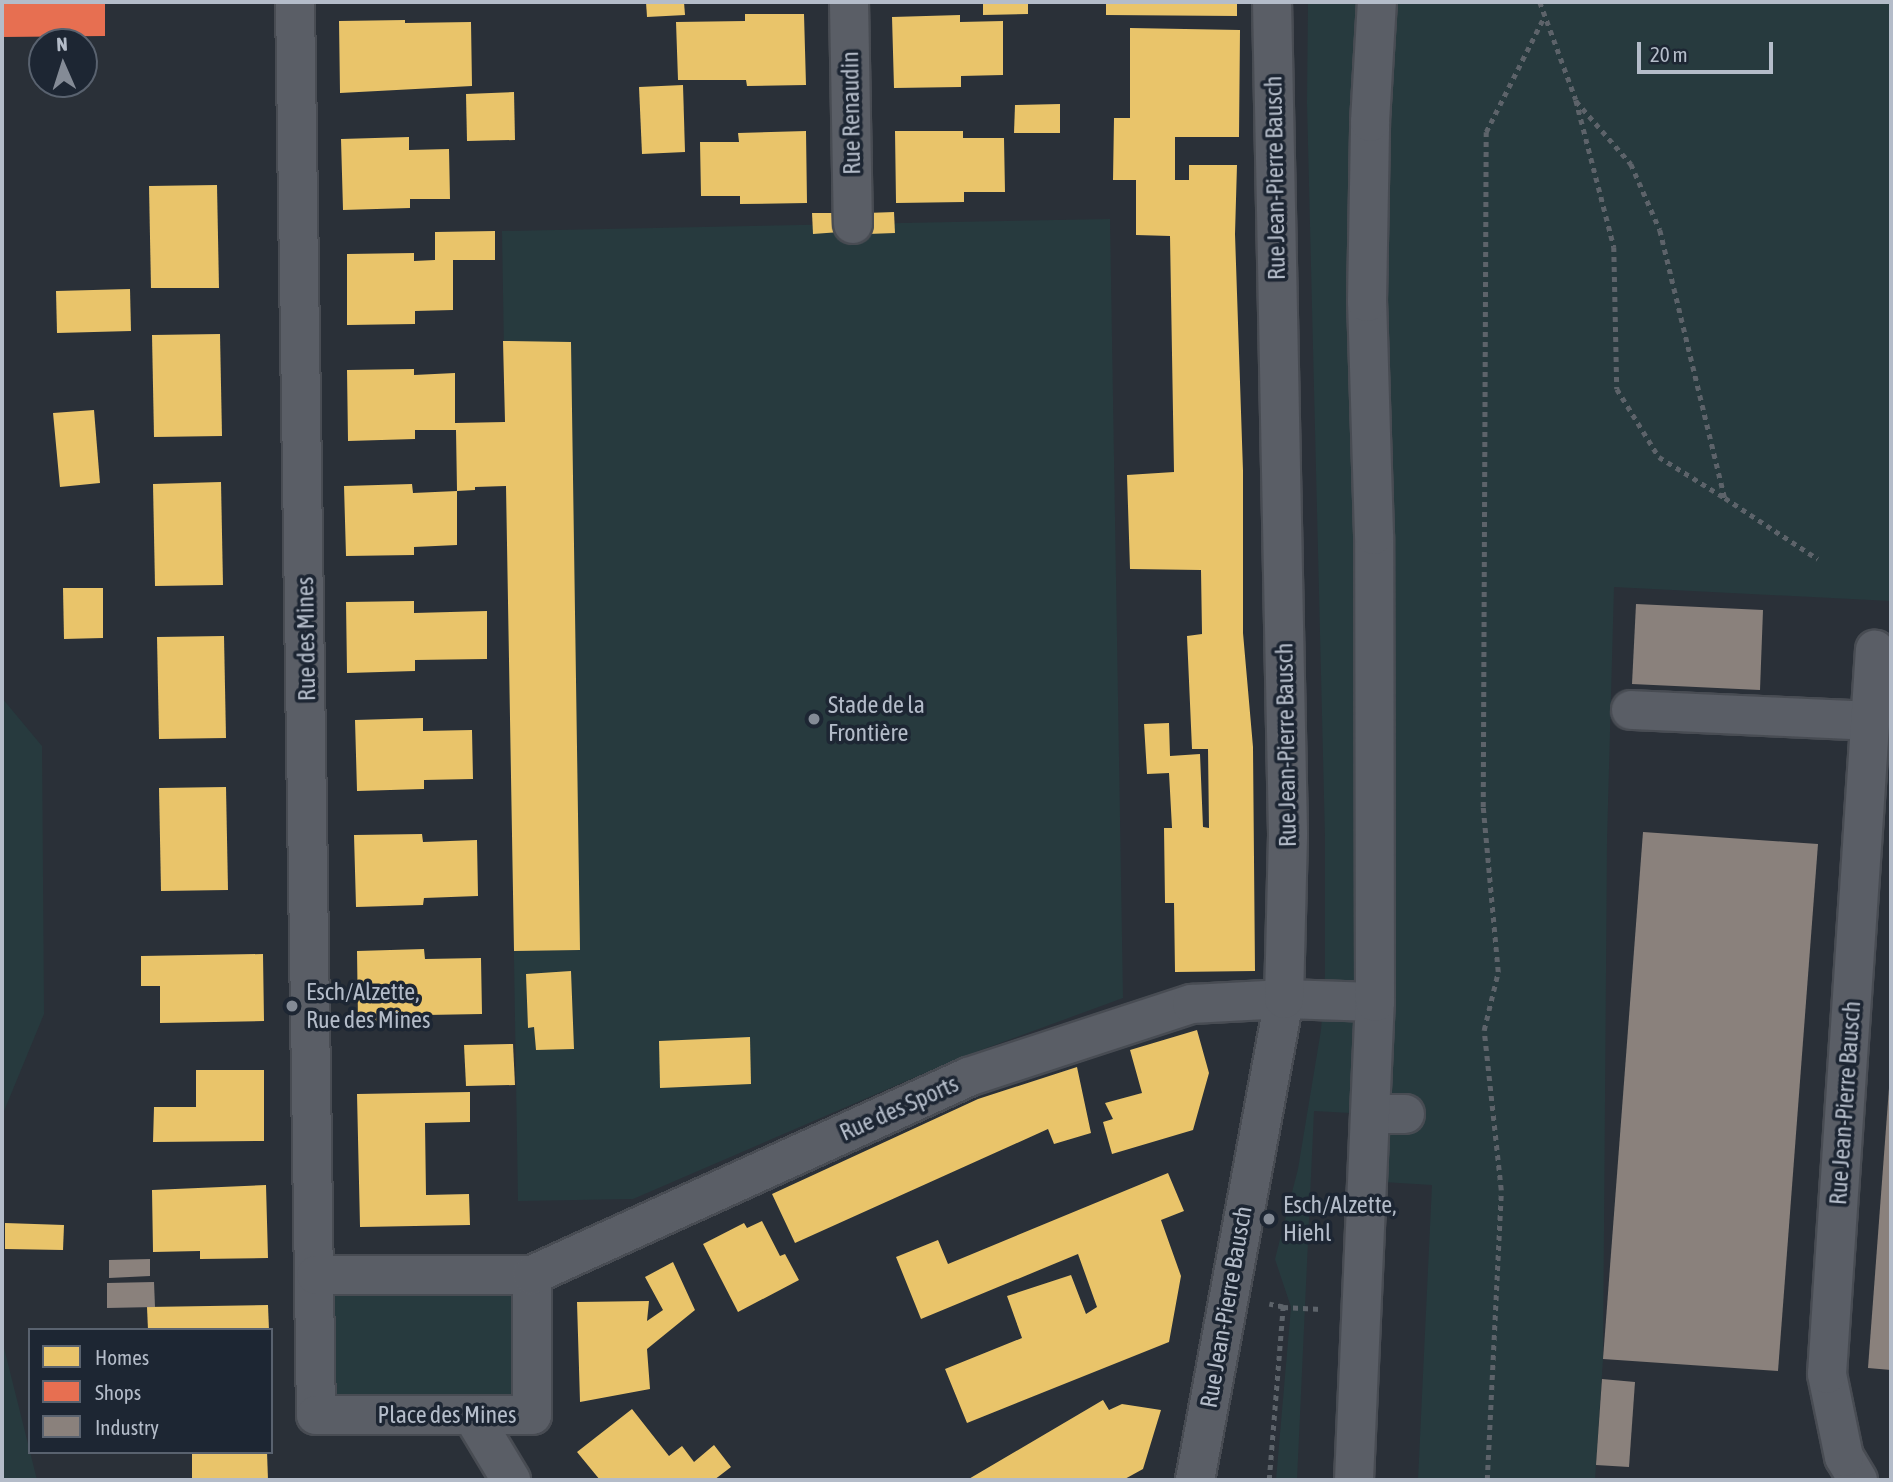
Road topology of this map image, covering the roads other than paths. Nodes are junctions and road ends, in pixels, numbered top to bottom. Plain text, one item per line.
1 (295, 2) edge
2 (849, 2) edge
3 (1272, 2) edge
4 (1377, 2) edge
5 (853, 224) dead end
6 (1875, 650) dead end
7 (1631, 710) dead end
8 (1871, 721) junction
9 (1284, 999) junction
10 (1375, 1002) junction
11 (316, 1275) junction
12 (532, 1275) junction
13 (472, 1415) junction
14 (1192, 1479) edge
15 (511, 1480) edge
16 (1354, 1480) edge
17 (1858, 1480) edge

1 - 11 street, Rue des Mines
2 - 5 street, Rue Renaudin
3 - 9 street, Rue Jean-Pierre Bausch
4 - 10 street
6 - 8 street, Rue Jean-Pierre Bausch
7 - 8 street
8 - 17 street, Rue Jean-Pierre Bausch
9 - 10 street, Rue des Sports
9 - 12 street, Rue des Sports
9 - 14 street, Rue Jean-Pierre Bausch
10 - 16 street
11 - 12 street
11 - 13 street, Place des Mines
12 - 13 street, Place des Mines
13 - 15 street

